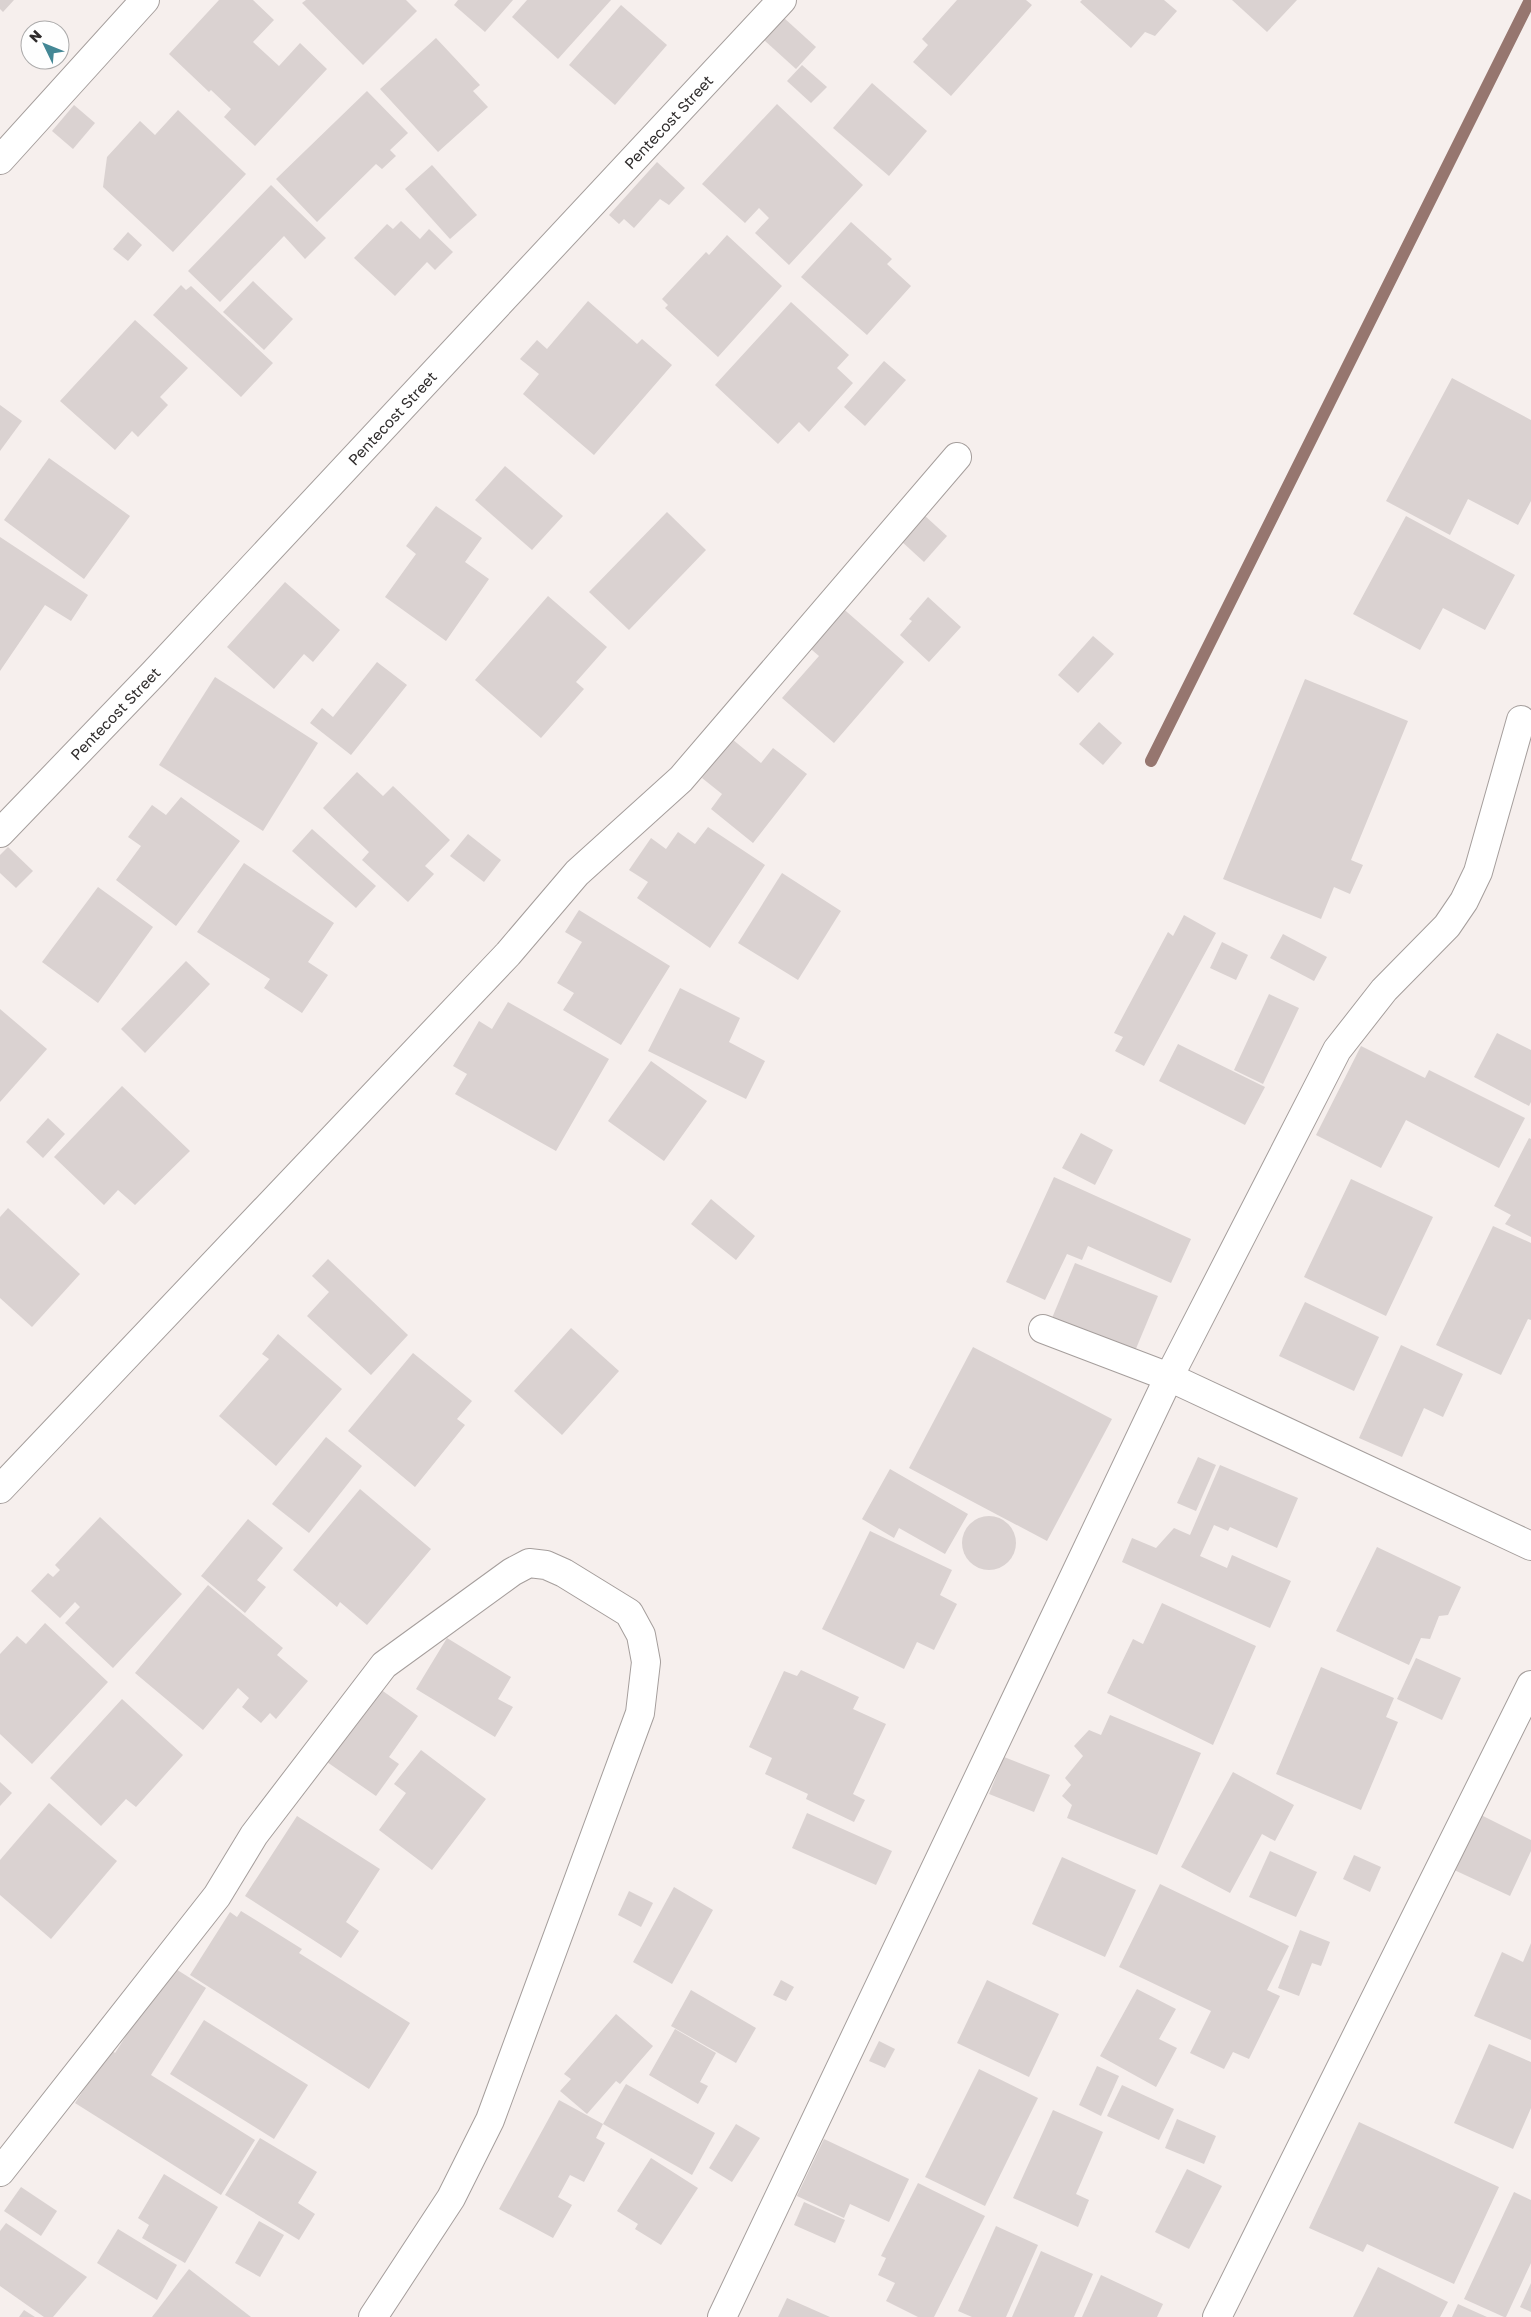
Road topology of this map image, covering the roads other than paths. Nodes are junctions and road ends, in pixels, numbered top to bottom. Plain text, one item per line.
1 (145, 0) edge
2 (782, 0) edge
3 (0, 160) edge
4 (957, 457) dead end
5 (1521, 720) dead end
6 (0, 832) edge
7 (1044, 1329) dead end
8 (1169, 1376) junction
9 (0, 1489) edge
10 (1531, 1546) edge
11 (1531, 1685) edge
12 (0, 2172) edge
13 (373, 2317) edge
14 (722, 2317) edge
15 (1217, 2317) edge

1 - 3 street
2 - 6 street, Pentecost Street
4 - 9 street
5 - 8 street
7 - 8 street
8 - 10 street
8 - 14 street
11 - 15 street
12 - 13 street

